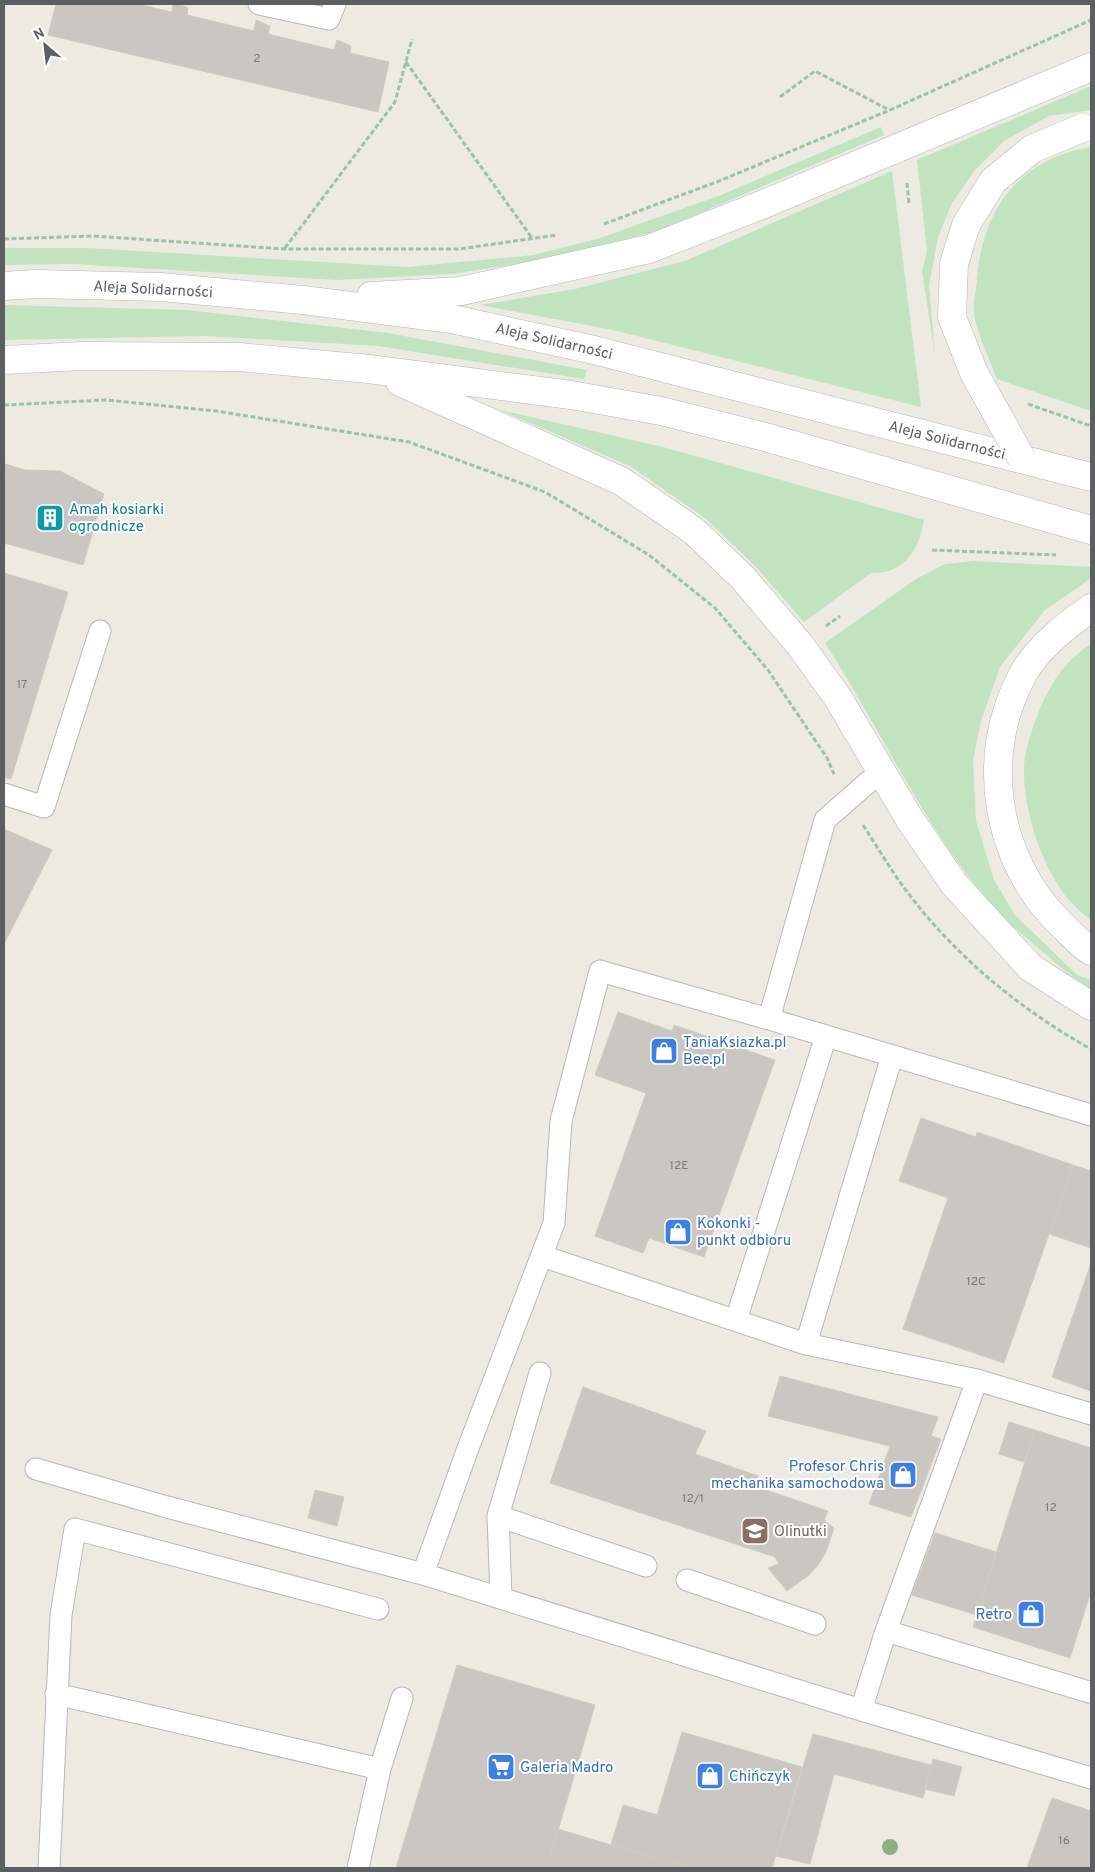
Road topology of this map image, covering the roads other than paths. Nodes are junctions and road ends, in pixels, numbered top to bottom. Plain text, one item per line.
1 (259, 4) edge
2 (332, 11) edge
3 (1091, 67) edge
4 (1087, 127) edge
5 (4, 286) edge
6 (303, 300) junction
7 (4, 360) edge
8 (369, 369) junction
9 (1022, 459) junction
10 (1091, 477) edge
11 (1091, 530) edge
12 (1091, 608) edge
13 (100, 631) dead end
14 (881, 771) junction
15 (4, 794) edge
16 (1091, 951) edge
17 (1091, 1006) edge
18 (769, 1019) junction
19 (826, 1036) junction
20 (892, 1056) junction
21 (1091, 1116) edge
22 (542, 1256) junction
23 (736, 1320) junction
24 (806, 1344) junction
25 (540, 1373) dead end
26 (977, 1380) junction
27 (1091, 1414) edge
28 (36, 1469) dead end
29 (498, 1516) junction
30 (646, 1566) dead end
31 (423, 1574) junction
32 (687, 1580) dead end
33 (501, 1598) junction
34 (378, 1609) dead end
35 (816, 1624) dead end
36 (886, 1631) junction
37 (1090, 1690) edge
38 (56, 1694) junction
39 (402, 1698) dead end
40 (861, 1710) junction
41 (380, 1769) junction
42 (1091, 1778) edge
43 (49, 1868) edge
44 (358, 1868) edge

1 - 2 lane
3 - 6 main road
4 - 9 main road, bridge
5 - 6 main road, Aleja Solidarności
6 - 9 main road, Aleja Solidarności
7 - 8 main road
8 - 11 main road
8 - 14 main road
9 - 10 main road, Aleja Solidarności
12 - 16 main road
13 - 15 lane
14 - 17 main road
14 - 18 lane
18 - 19 lane
18 - 22 lane
19 - 20 lane
19 - 23 lane
20 - 21 lane
20 - 24 lane
22 - 23 lane
22 - 31 lane
23 - 24 lane
24 - 26 lane
25 - 29 lane
26 - 27 lane
26 - 36 lane
28 - 31 lane
29 - 30 lane
29 - 33 lane
31 - 33 lane
32 - 35 lane
33 - 40 lane
34 - 38 lane
36 - 37 lane
36 - 40 lane
38 - 41 lane
38 - 43 lane
39 - 41 lane
40 - 42 lane
41 - 44 lane

